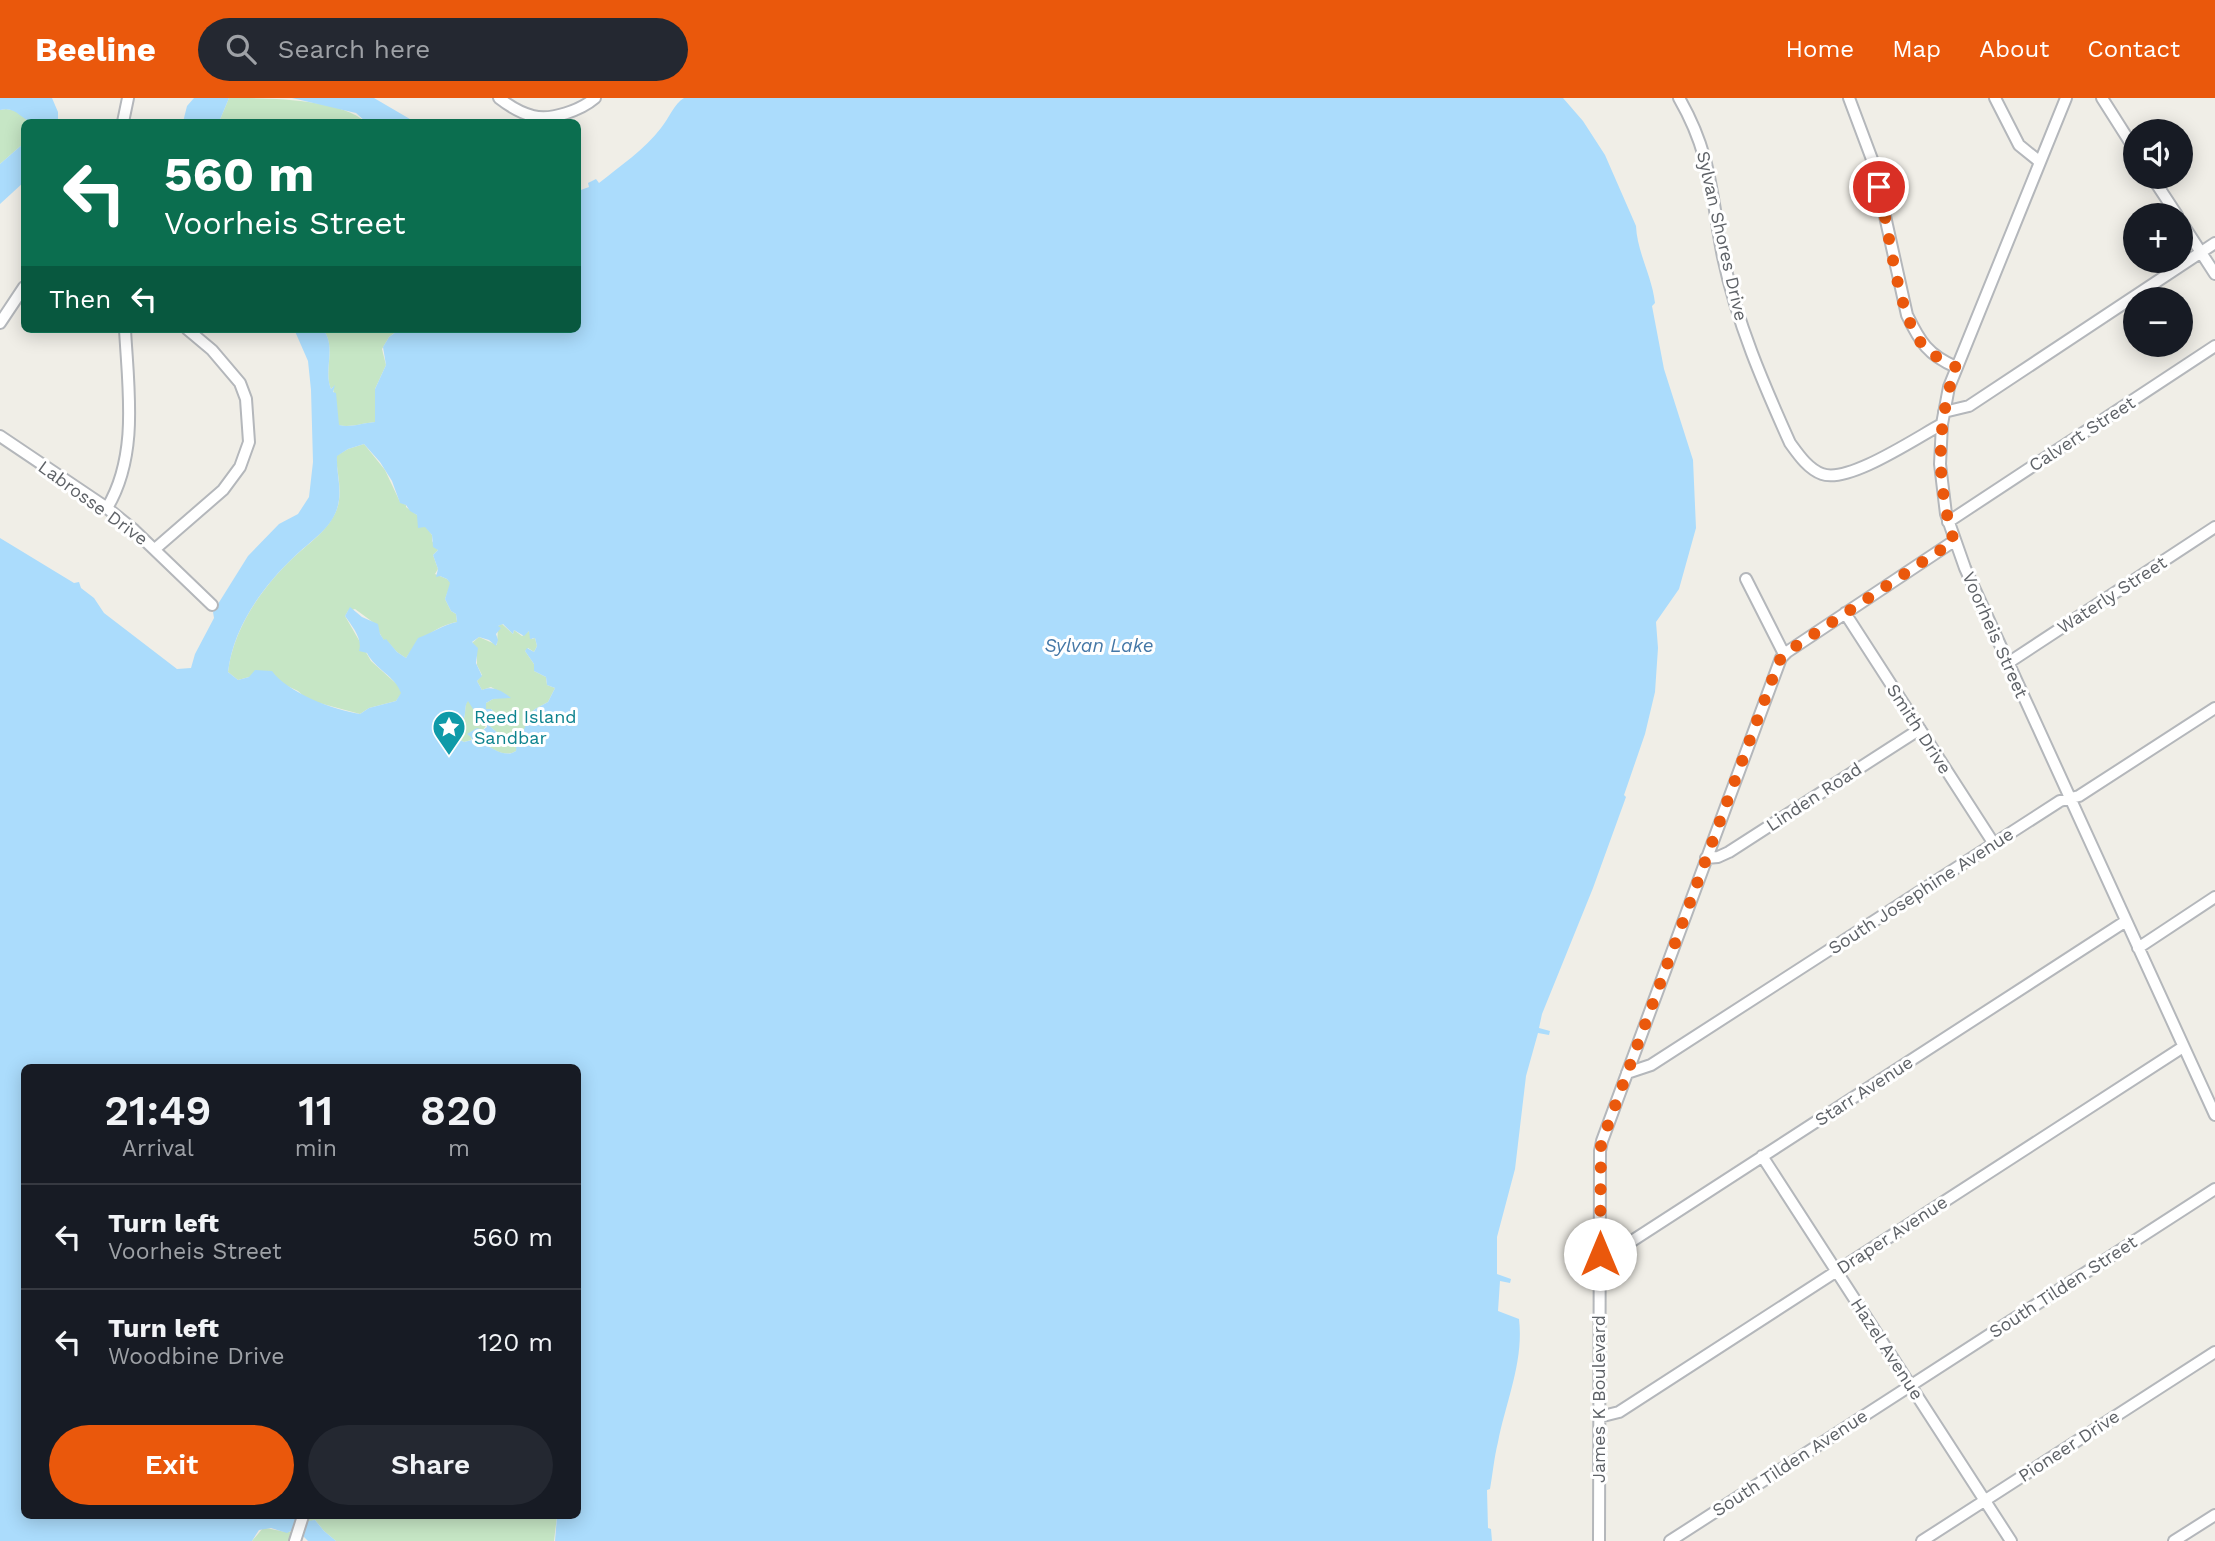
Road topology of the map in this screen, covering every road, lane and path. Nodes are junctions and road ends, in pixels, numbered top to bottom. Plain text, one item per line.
1 (128, 98) edge
2 (499, 98) edge
3 (595, 98) edge
4 (1679, 98) edge
5 (1849, 98) edge
6 (1995, 98) edge
7 (2066, 98) edge
8 (2102, 98) edge
9 (124, 119) edge
10 (2123, 131) edge
11 (2040, 162) junction
12 (2193, 240) edge
13 (2215, 243) edge
14 (2201, 252) junction
15 (2215, 274) edge
16 (21, 292) edge
17 (0, 323) edge
18 (125, 333) edge
19 (192, 333) edge
20 (2215, 346) edge
21 (1956, 367) junction
22 (1943, 418) junction
23 (0, 436) edge
24 (107, 509) junction
25 (1948, 522) junction
26 (2215, 527) edge
27 (1954, 541) junction
28 (155, 549) junction
29 (1746, 579) dead end
30 (212, 605) dead end
31 (1845, 613) junction
32 (1784, 654) junction
33 (2008, 663) junction
34 (2215, 708) edge
35 (1920, 729) junction
36 (2070, 799) junction
37 (1994, 844) junction
38 (1706, 858) junction
39 (2215, 897) edge
40 (2126, 921) junction
41 (2138, 948) junction
42 (2183, 1047) junction
43 (1627, 1073) junction
44 (2210, 1090) edge
45 (2215, 1115) edge
46 (1762, 1156) junction
47 (2215, 1189) edge
48 (1600, 1254) junction
49 (1837, 1271) junction
50 (2215, 1352) edge
51 (1911, 1385) junction
52 (1599, 1417) junction
53 (1985, 1500) junction
54 (2215, 1515) edge
55 (302, 1519) edge
56 (296, 1538) edge
57 (1600, 1541) edge
58 (1670, 1541) edge
59 (1922, 1541) edge
60 (2011, 1541) edge
61 (2174, 1541) edge

1 - 9 street
2 - 3 street
4 - 22 street, Sylvan Shores Drive
5 - 21 street
6 - 11 street
7 - 11 street, Voorheis Street
8 - 10 street
11 - 21 street, Voorheis Street
12 - 14 street
13 - 14 street
14 - 15 street
14 - 22 street
16 - 17 street
18 - 24 street
19 - 28 street
20 - 25 street, Calvert Street
21 - 22 street, Voorheis Street
22 - 25 street, Voorheis Street
23 - 24 street, Labrosse Drive
24 - 28 street, Labrosse Drive
25 - 27 street, Voorheis Street
26 - 33 street, Waterly Street
27 - 31 street
27 - 33 street, Voorheis Street
28 - 30 street, Labrosse Drive
29 - 32 street
31 - 32 street
31 - 35 street, Smith Drive
32 - 38 street, James K Boulevard
33 - 36 street, Voorheis Street
34 - 36 street, South Josephine Avenue
35 - 37 street, Smith Drive
35 - 38 street, Linden Road
36 - 37 street, South Josephine Avenue
36 - 40 street, Voorheis Street
37 - 43 street, South Josephine Avenue
38 - 43 street, James K Boulevard
39 - 41 street
40 - 41 street, Voorheis Street
40 - 46 street, Starr Avenue
41 - 42 street, Voorheis Street
42 - 44 street, Voorheis Street
42 - 49 street, Draper Avenue
43 - 48 street, James K Boulevard
44 - 45 street, Voorheis Street
46 - 48 street, Starr Avenue
46 - 49 street, Hazel Avenue
47 - 51 street, South Tilden Street
48 - 52 street, James K Boulevard
49 - 51 street, Hazel Avenue
49 - 52 street, Draper Avenue
50 - 53 street, Pioneer Drive
51 - 53 street, Hazel Avenue
51 - 58 street, South Tilden Avenue
52 - 57 street, James K Boulevard
53 - 59 street, Pioneer Drive
53 - 60 street, Hazel Avenue
54 - 61 street
55 - 56 street

